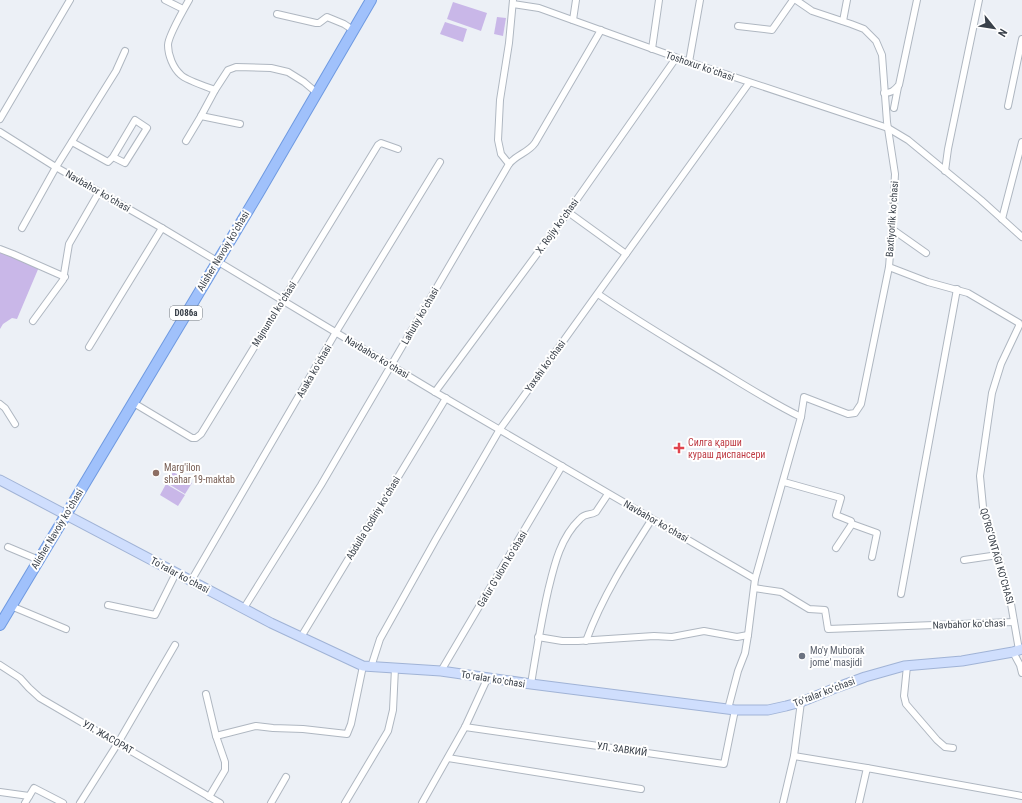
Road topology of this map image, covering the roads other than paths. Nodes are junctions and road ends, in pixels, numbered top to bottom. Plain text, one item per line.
1 (70, 0) edge
2 (165, 0) edge
3 (189, 0) edge
4 (371, 0) edge
5 (576, 0) edge
6 (658, 0) edge
7 (700, 0) edge
8 (792, 0) edge
9 (796, 0) edge
10 (847, 0) edge
11 (917, 0) edge
12 (978, 0) edge
13 (513, 2) edge
14 (183, 10) junction
15 (277, 14) dead end
16 (574, 20) junction
17 (843, 21) junction
18 (738, 26) dead end
19 (354, 30) junction
20 (601, 30) junction
21 (1022, 39) edge
22 (652, 49) junction
23 (125, 51) dead end
24 (676, 58) junction
25 (689, 62) junction
26 (749, 83) junction
27 (898, 86) junction
28 (215, 90) junction
29 (317, 93) junction
30 (884, 93) junction
31 (1008, 106) dead end
32 (894, 108) dead end
33 (202, 116) junction
34 (0, 119) edge
35 (240, 124) dead end
36 (888, 128) junction
37 (0, 132) edge
38 (186, 141) dead end
39 (72, 142) junction
40 (1022, 142) edge
41 (398, 149) dead end
42 (113, 157) junction
43 (440, 162) dead end
44 (509, 164) junction
45 (56, 167) junction
46 (945, 171) junction
47 (99, 192) junction
48 (568, 212) junction
49 (1002, 219) junction
50 (22, 228) dead end
51 (162, 228) junction
52 (892, 229) junction
53 (1022, 237) edge
54 (0, 249) edge
55 (926, 253) dead end
56 (626, 254) junction
57 (217, 261) junction
58 (888, 267) junction
59 (65, 277) junction
60 (957, 290) junction
61 (598, 294) junction
62 (283, 300) junction
63 (33, 321) dead end
64 (336, 332) junction
65 (89, 347) dead end
66 (391, 365) junction
67 (435, 392) junction
68 (446, 398) junction
69 (132, 402) junction
70 (0, 404) edge
71 (802, 416) junction
72 (15, 424) dead end
73 (500, 429) junction
74 (562, 466) junction
75 (0, 480) edge
76 (784, 482) junction
77 (608, 494) junction
78 (66, 515) junction
79 (652, 519) junction
80 (852, 524) junction
81 (8, 546) dead end
82 (836, 548) dead end
83 (998, 555) junction
84 (872, 557) dead end
85 (39, 560) junction
86 (964, 560) dead end
87 (176, 573) junction
88 (755, 579) junction
89 (191, 581) junction
90 (754, 588) junction
91 (902, 594) dead end
92 (108, 605) dead end
93 (11, 606) junction
94 (244, 608) junction
95 (1014, 622) junction
96 (0, 625) edge
97 (66, 629) dead end
98 (748, 635) junction
99 (538, 637) junction
100 (301, 638) junction
101 (586, 641) junction
102 (175, 645) dead end
103 (1018, 651) edge
104 (0, 665) edge
105 (907, 666) junction
106 (367, 667) junction
107 (395, 668) junction
108 (441, 671) junction
109 (1022, 672) edge
110 (488, 677) junction
111 (531, 684) junction
112 (206, 694) dead end
113 (801, 702) junction
114 (732, 710) junction
115 (465, 727) junction
116 (216, 736) junction
117 (118, 743) junction
118 (953, 748) dead end
119 (794, 756) junction
120 (448, 758) junction
121 (867, 768) junction
122 (286, 777) dead end
123 (640, 790) dead end
124 (0, 792) edge
125 (29, 796) junction
126 (209, 796) junction
127 (1022, 796) edge
128 (25, 803) edge
129 (62, 803) edge
130 (80, 803) edge
131 (220, 803) edge
132 (271, 803) edge
133 (345, 803) edge
134 (422, 803) edge
135 (783, 803) edge
136 (859, 803) edge

1 - 34 street
2 - 14 street
3 - 14 street
4 - 19 main road, Alisher Navoiy koʻchasi / D086a
5 - 16 street
6 - 22 street
7 - 25 street
8 - 18 street
9 - 17 street, Baxtiyorlik koʻchasi
10 - 17 street
11 - 27 street
12 - 46 street
13 - 16 street, Toshoxur koʻchasi
13 - 44 street, Toshoxur koʻchasi
14 - 28 street
15 - 19 street
16 - 20 street, Toshoxur koʻchasi
17 - 30 street, Baxtiyorlik koʻchasi
19 - 29 main road, Alisher Navoiy koʻchasi / D086a
20 - 22 street, Toshoxur koʻchasi
20 - 44 street, Lahutiy koʻchasi
21 - 31 street
22 - 24 street, Toshoxur koʻchasi
23 - 39 street
24 - 25 street, Toshoxur koʻchasi
24 - 48 street, X. Rojiy koʻchasi
25 - 26 street, Toshoxur koʻchasi
26 - 36 street, Toshoxur koʻchasi
26 - 56 street, Yaxshi koʻchasi
27 - 30 street
27 - 32 street
28 - 29 street
28 - 33 street
29 - 57 main road, Alisher Navoiy koʻchasi / D086a
30 - 36 street, Baxtiyorlik koʻchasi
33 - 35 street
33 - 38 street
36 - 46 street, Toshoxur koʻchasi
36 - 52 street, Baxtiyorlik koʻchasi
37 - 45 street, Navbahor koʻchasi
39 - 42 street
39 - 45 street
40 - 49 street
41 - 62 street, Majnuntol koʻchasi
42 - 42 street
43 - 64 street, Asaka koʻchasi
44 - 66 street, Lahutiy koʻchasi
45 - 47 street, Navbahor koʻchasi
45 - 50 street
46 - 49 street, Toshoxur koʻchasi
47 - 51 street, Navbahor koʻchasi
47 - 59 street
48 - 56 street
48 - 67 street, X. Rojiy koʻchasi
49 - 53 street, Toshoxur koʻchasi
51 - 57 street, Navbahor koʻchasi
51 - 65 street
52 - 55 street
52 - 58 street, Baxtiyorlik koʻchasi
54 - 59 street
56 - 61 street, Yaxshi koʻchasi
57 - 62 street, Navbahor koʻchasi
57 - 69 main road, Alisher Navoiy koʻchasi / D086a
58 - 60 street, QO‘RG‘ONTAGI KO‘CHASI
58 - 71 street, Baxtiyorlik koʻchasi
59 - 63 street
60 - 83 street, QO‘RG‘ONTAGI KO‘CHASI
60 - 91 street
61 - 71 street
61 - 73 street, Yaxshi koʻchasi
62 - 64 street, Navbahor koʻchasi
62 - 69 street, Majnuntol koʻchasi
64 - 66 street, Navbahor koʻchasi
64 - 89 street, Asaka koʻchasi
66 - 67 street, Navbahor koʻchasi
66 - 94 street, Lahutiy koʻchasi
67 - 68 street, Navbahor koʻchasi
68 - 73 street, Navbahor koʻchasi
68 - 100 street, Abdulla Qodiriy koʻchasi
69 - 78 main road, Alisher Navoiy koʻchasi / D086a
70 - 72 street
71 - 76 street, Baxtiyorlik koʻchasi
73 - 74 street, Navbahor koʻchasi
73 - 106 street, Yaxshi koʻchasi
74 - 77 street, Navbahor koʻchasi
74 - 108 street, Gafur Gʻulom koʻchasi
75 - 78 main road, Toʻralar koʻchasi
76 - 80 street
76 - 88 street, Baxtiyorlik koʻchasi
77 - 79 street, Navbahor koʻchasi
77 - 99 street
78 - 85 main road, Alisher Navoiy koʻchasi / D086a
78 - 87 main road, Toʻralar koʻchasi
79 - 88 street, Navbahor koʻchasi
79 - 101 street
80 - 82 street
80 - 84 street
81 - 85 street
83 - 86 street
83 - 95 street, QO‘RG‘ONTAGI KO‘CHASI
85 - 93 main road, Alisher Navoiy koʻchasi / D086a
87 - 89 main road, Toʻralar koʻchasi
87 - 92 street
88 - 90 street, Baxtiyorlik koʻchasi
89 - 94 main road, Toʻralar koʻchasi
90 - 95 street, Navbahor koʻchasi
90 - 98 street, Baxtiyorlik koʻchasi
93 - 96 main road, Alisher Navoiy koʻchasi / D086a
93 - 97 street
94 - 100 main road, Toʻralar koʻchasi
95 - 103 street, QO‘RG‘ONTAGI KO‘CHASI
98 - 101 street
98 - 114 street, Baxtiyorlik koʻchasi
99 - 101 street
99 - 111 street
100 - 106 main road, Toʻralar koʻchasi
102 - 117 street
103 - 105 main road, Toʻralar koʻchasi
103 - 109 street, QO‘RG‘ONTAGI KO‘CHASI
104 - 117 street, УЛ. ЖАСОРАТ
105 - 113 main road, Toʻralar koʻchasi
105 - 118 street
106 - 107 main road, Toʻralar koʻchasi
106 - 116 street, Yaxshi koʻchasi
107 - 108 main road, Toʻralar koʻchasi
107 - 133 street
108 - 110 main road, Toʻralar koʻchasi
110 - 111 main road, Toʻralar koʻchasi
110 - 115 street
111 - 114 main road, Toʻralar koʻchasi
112 - 116 street
113 - 114 main road, Toʻralar koʻchasi
113 - 119 street
114 - 115 street, УЛ. ЗАВКИЙ
115 - 120 street
116 - 126 street
117 - 126 street, УЛ. ЖАСОРАТ
117 - 130 street
119 - 121 street
119 - 135 street
120 - 123 street
120 - 134 street
121 - 127 street
121 - 136 street
122 - 132 street
124 - 125 street
125 - 128 street
125 - 129 street
126 - 131 street, УЛ. ЖАСОРАТ

